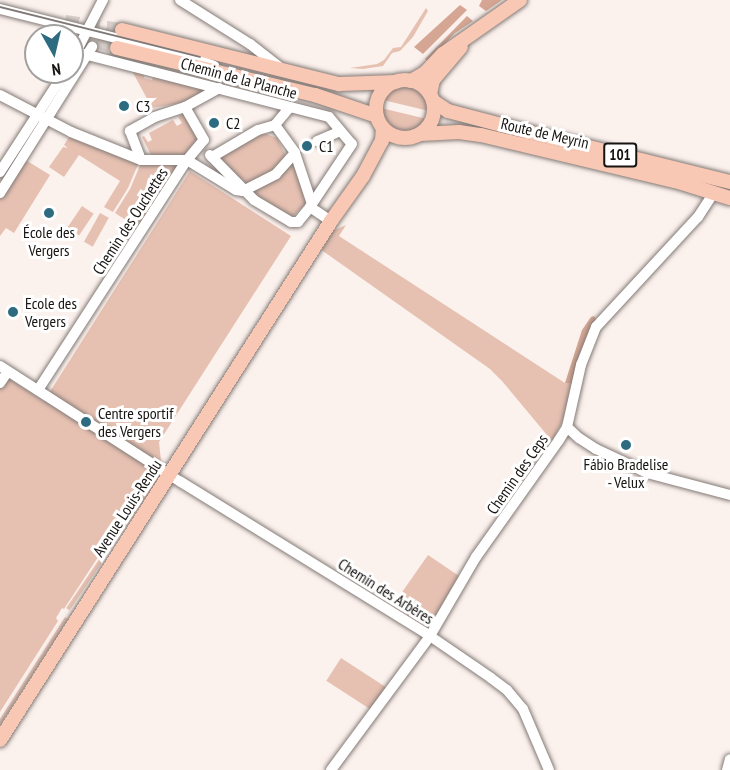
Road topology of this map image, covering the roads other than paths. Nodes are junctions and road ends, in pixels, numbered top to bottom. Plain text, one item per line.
1 (103, 0) edge
2 (180, 0) edge
3 (520, 0) edge
4 (0, 9) edge
5 (122, 30) tunnel mouth
6 (86, 31) junction
7 (84, 35) edge
8 (466, 40) junction
9 (117, 48) tunnel mouth
10 (90, 51) junction
11 (84, 52) edge
12 (187, 56) junction
13 (255, 64) junction
14 (288, 72) junction
15 (250, 80) junction
16 (411, 81) junction
17 (396, 82) junction
18 (59, 84) edge
19 (219, 88) junction
20 (0, 95) edge
21 (432, 98) junction
22 (185, 107) junction
23 (291, 107) junction
24 (42, 118) junction
25 (380, 122) junction
26 (275, 125) junction
27 (340, 130) junction
28 (420, 134) junction
29 (402, 138) junction
30 (317, 141) dead end
31 (295, 153) junction
32 (141, 160) junction
33 (187, 160) junction
34 (0, 172) edge
35 (363, 176) junction
36 (730, 182) edge
37 (243, 191) junction
38 (0, 194) edge
39 (713, 194) junction
40 (730, 198) edge
41 (311, 206) junction
42 (331, 221) junction
43 (4, 368) edge
44 (0, 382) edge
45 (38, 390) junction
46 (567, 427) junction
47 (169, 474) junction
48 (730, 495) edge
49 (430, 636) junction
50 (0, 740) edge
51 (730, 759) edge
52 (331, 770) edge
53 (549, 770) edge
54 (727, 770) edge

1 - 6 street
2 - 14 street
3 - 8 main road
4 - 6 street
5 - 13 main road
6 - 7 street
6 - 12 street
8 - 16 main road
8 - 21 main road
9 - 15 main road
10 - 11 street, Chemin de la Planche
10 - 19 street, Chemin de la Planche
10 - 24 street
12 - 13 street
12 - 15 street
13 - 14 main road
14 - 17 main road
15 - 25 main road
16 - 17 main road
16 - 21 main road, 101
17 - 25 main road
18 - 24 street
19 - 22 street
19 - 23 street, Chemin de la Planche
20 - 24 street
21 - 28 main road
21 - 36 main road, Route de Meyrin / 101
22 - 32 street
22 - 33 street, Chemin des Ouchettes
23 - 26 street
23 - 27 street, Chemin de la Planche
24 - 32 street
24 - 34 street
24 - 38 street
25 - 29 main road
25 - 35 main road, Avenue Louis-Rendu
26 - 31 street
26 - 37 street
27 - 30 street
27 - 41 street
28 - 29 main road, 101
28 - 39 main road, Route de Meyrin / 101
29 - 35 main road, Avenue Louis-Rendu
31 - 37 street
31 - 41 street
32 - 33 street
33 - 37 street
33 - 45 street, Chemin des Ouchettes
35 - 42 main road, Avenue Louis-Rendu
37 - 41 street
39 - 40 main road, Route de Meyrin / 101
39 - 46 street, Chemin des Ceps
41 - 42 street
42 - 47 main road, Avenue Louis-Rendu
43 - 44 street
43 - 45 street, Chemin des Arbères
45 - 47 street, Chemin des Arbères
46 - 48 street
46 - 49 street, Chemin des Ceps
47 - 49 street, Chemin des Arbères
47 - 50 main road, Avenue Louis-Rendu
49 - 52 street, Chemin des Ceps
49 - 53 street, Chemin des Arbères
51 - 54 street

